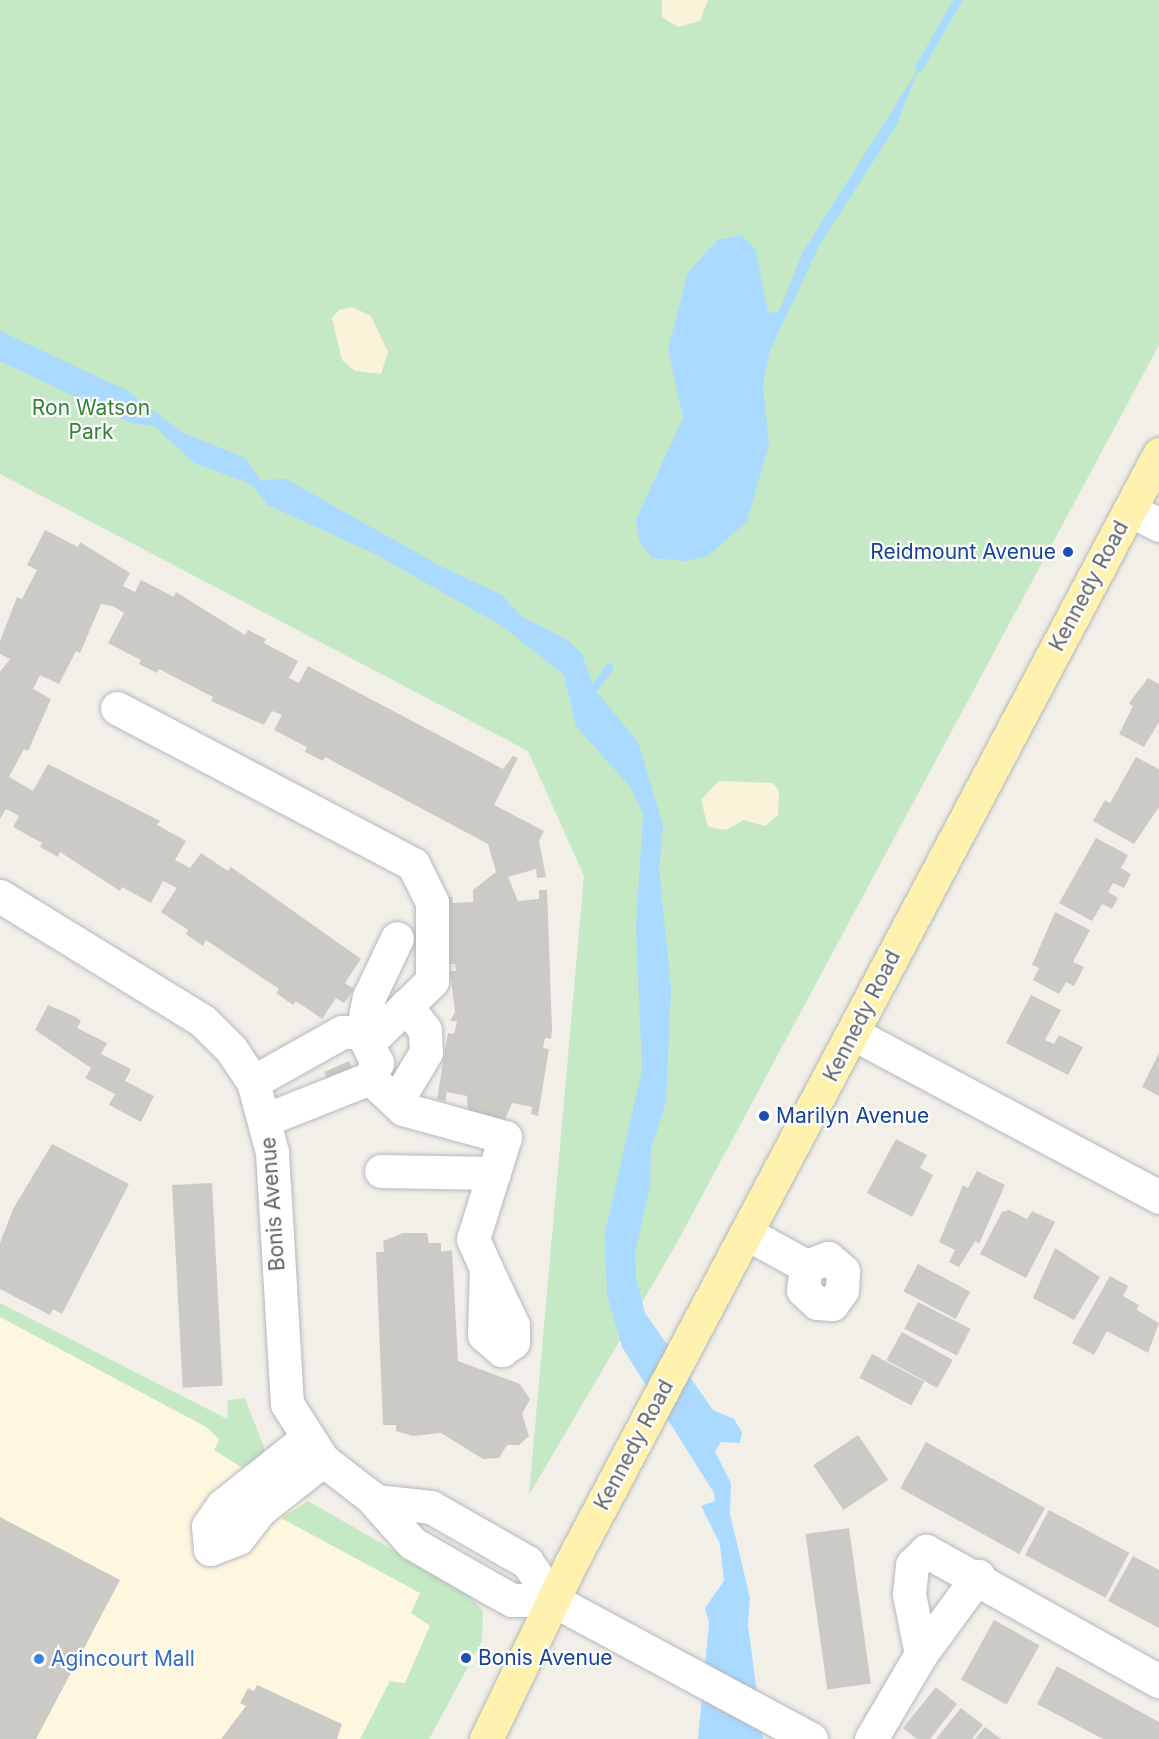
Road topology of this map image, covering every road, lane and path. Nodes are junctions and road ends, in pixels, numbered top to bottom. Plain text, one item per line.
1 (1159, 454) edge
2 (1130, 510) junction
3 (1159, 525) edge
4 (117, 708) dead end
5 (0, 896) edge
6 (397, 938) dead end
7 (406, 1006) junction
8 (362, 1032) junction
9 (854, 1034) junction
10 (370, 1078) junction
11 (253, 1082) junction
12 (396, 1102) junction
13 (267, 1119) junction
14 (381, 1171) dead end
15 (494, 1173) junction
16 (1159, 1197) edge
17 (746, 1233) junction
18 (806, 1266) dead end
19 (486, 1268) dead end
20 (978, 1576) junction
21 (553, 1600) junction
22 (921, 1654) junction
23 (1159, 1681) edge
24 (800, 1733) edge
25 (486, 1739) edge
26 (871, 1739) edge

1 - 2 main road, Kennedy Road
2 - 3 street
2 - 9 main road, Kennedy Road
4 - 7 street
5 - 11 street, Bonis Avenue
6 - 8 street
7 - 8 street
7 - 12 street
8 - 10 street
8 - 11 street
9 - 16 street
9 - 17 main road, Kennedy Road
10 - 12 street
10 - 13 street
11 - 13 street, Bonis Avenue
12 - 15 street
13 - 21 street, Bonis Avenue
14 - 15 street
15 - 19 street
17 - 18 street
17 - 21 main road, Kennedy Road
20 - 22 street
20 - 22 street
20 - 23 street
21 - 24 street
21 - 25 main road, Kennedy Road
22 - 26 street

